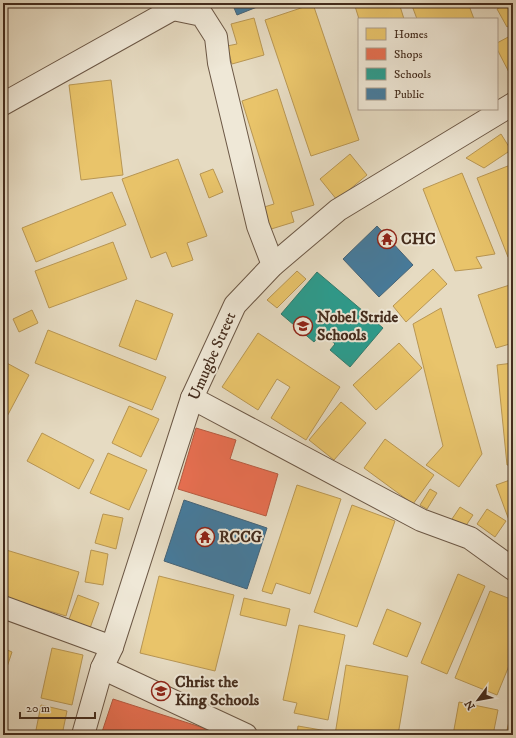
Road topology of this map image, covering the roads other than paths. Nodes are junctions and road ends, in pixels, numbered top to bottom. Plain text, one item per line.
1 (168, 6) edge
2 (3, 104) edge
3 (513, 104) edge
4 (273, 265) junction
5 (192, 398) junction
6 (513, 569) edge
7 (3, 607) edge
8 (112, 646) junction
9 (102, 668) junction
10 (83, 735) edge
11 (246, 735) edge

1 - 2 street
1 - 4 street
3 - 4 street, Umugbe Street
4 - 5 street, Umugbe Street
5 - 6 street
5 - 8 street, Umugbe Street
7 - 8 street
8 - 9 street, Umugbe Street
9 - 10 street, Umugbe Street
9 - 11 street

